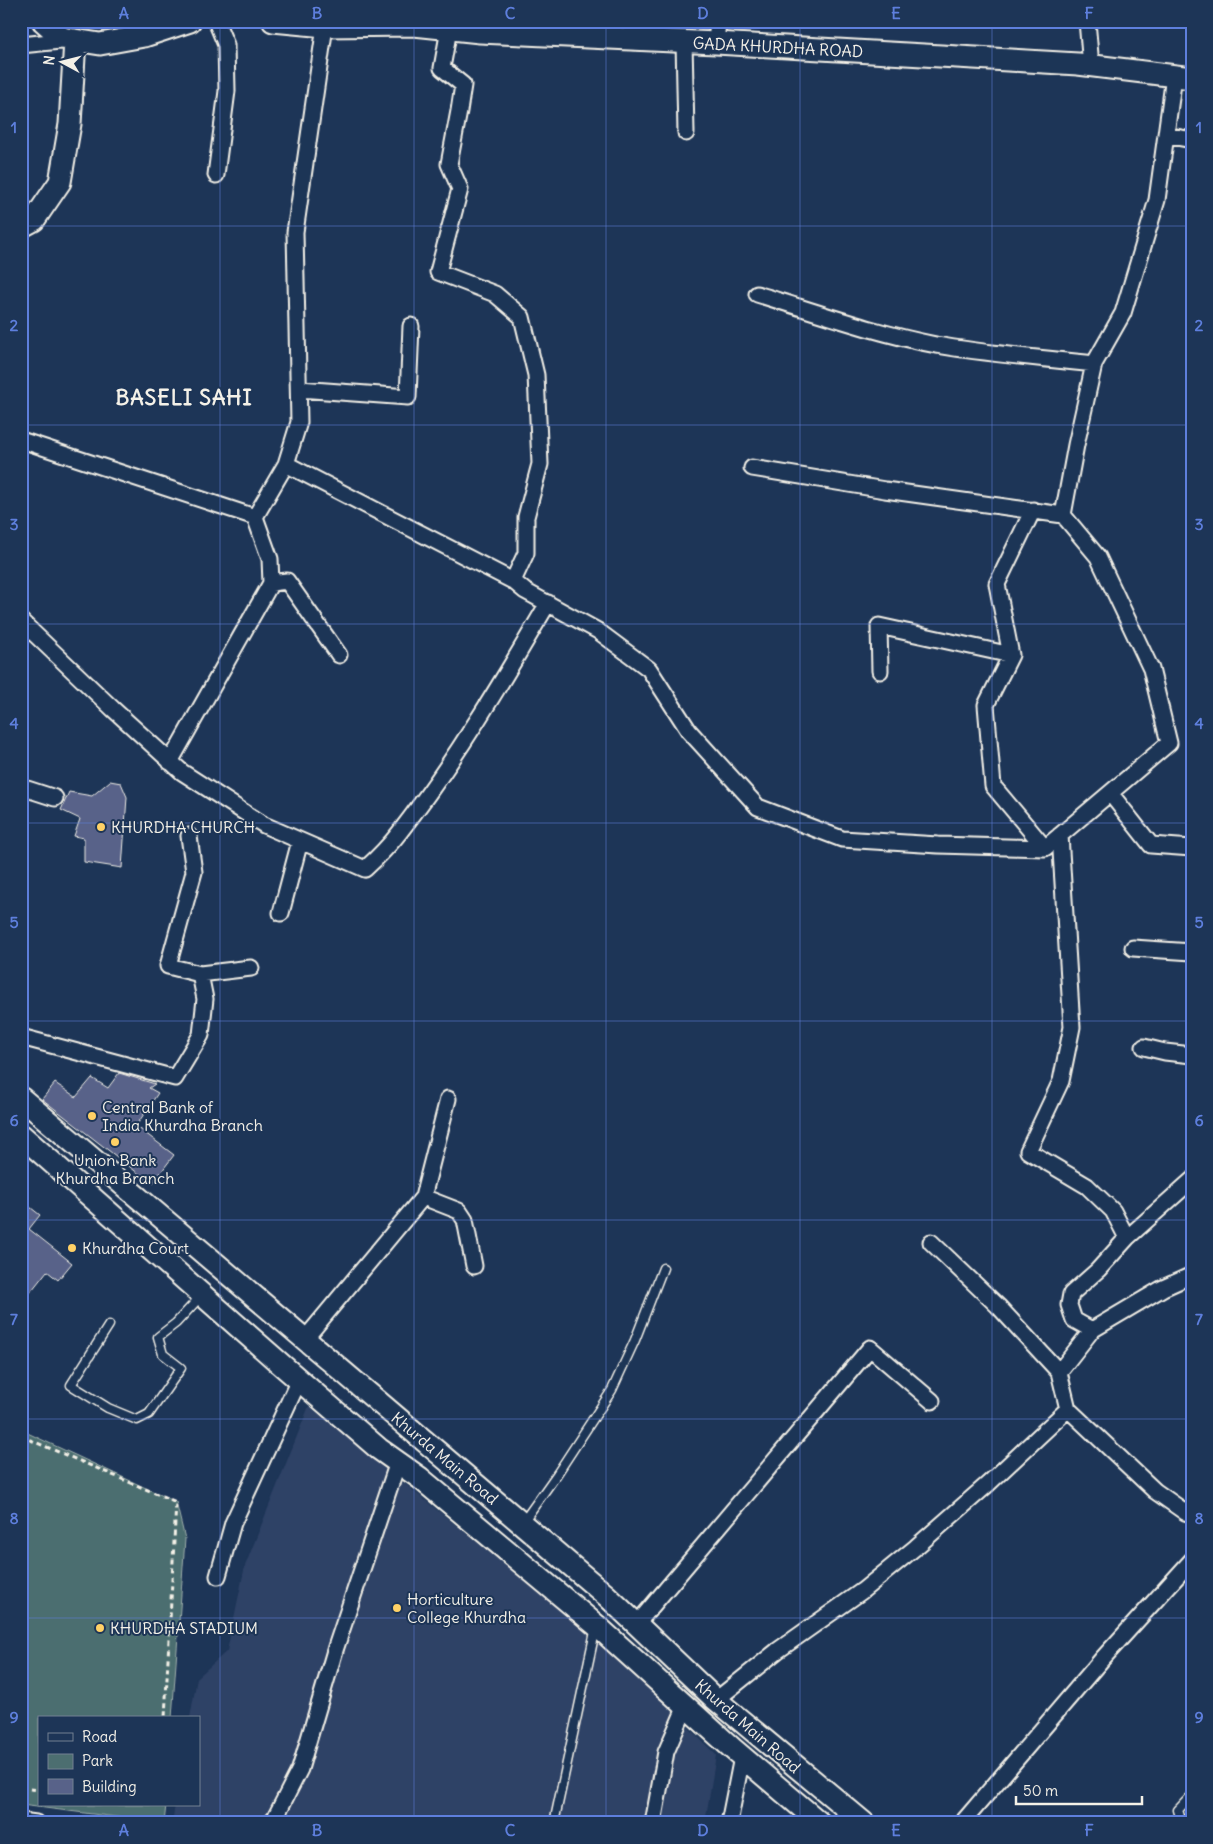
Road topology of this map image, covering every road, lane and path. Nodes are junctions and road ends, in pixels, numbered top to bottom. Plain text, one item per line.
1 (43, 21) edge
2 (190, 21) edge
3 (216, 21) edge
4 (273, 21) edge
5 (718, 21) edge
6 (1087, 21) edge
7 (325, 26) junction
8 (449, 29) junction
9 (75, 40) junction
10 (684, 42) junction
11 (716, 43) junction
12 (21, 45) edge
13 (1091, 66) junction
14 (1183, 77) edge
15 (686, 133) dead end
16 (1166, 135) junction
17 (1192, 140) edge
18 (216, 175) dead end
19 (21, 227) edge
20 (757, 294) dead end
21 (411, 326) dead end
22 (1094, 364) junction
23 (298, 389) junction
24 (21, 440) edge
25 (286, 464) junction
26 (752, 468) dead end
27 (1033, 510) junction
28 (1063, 515) junction
29 (255, 516) junction
30 (514, 581) junction
31 (271, 583) junction
32 (548, 603) junction
33 (21, 621) edge
34 (339, 655) dead end
35 (1012, 655) junction
36 (880, 670) dead end
37 (170, 762) junction
38 (21, 787) edge
39 (1110, 793) junction
40 (55, 798) dead end
41 (1060, 835) junction
42 (189, 836) dead end
43 (300, 841) junction
44 (1045, 848) junction
45 (1192, 848) edge
46 (281, 913) dead end
47 (1133, 948) dead end
48 (1192, 952) edge
49 (251, 968) dead end
50 (200, 974) junction
51 (21, 1037) edge
52 (1144, 1047) dead end
53 (1192, 1055) edge
54 (21, 1098) edge
55 (448, 1100) dead end
56 (21, 1135) edge
57 (1192, 1180) edge
58 (423, 1197) junction
59 (1127, 1238) junction
60 (931, 1242) dead end
61 (474, 1266) dead end
62 (663, 1268) dead end
63 (1192, 1275) edge
64 (202, 1295) junction
65 (109, 1325) dead end
66 (1092, 1330) junction
67 (305, 1339) junction
68 (1059, 1372) junction
69 (298, 1380) junction
70 (932, 1401) dead end
71 (1068, 1409) junction
72 (21, 1436) edge
73 (398, 1462) junction
74 (1192, 1514) edge
75 (521, 1523) junction
76 (498, 1543) junction
77 (1192, 1560) edge
78 (218, 1576) dead end
79 (636, 1624) junction
80 (596, 1625) junction
81 (716, 1700) junction
82 (686, 1706) junction
83 (165, 1716) edge
84 (742, 1757) junction
85 (807, 1776) junction
86 (21, 1788) edge
87 (38, 1790) edge
88 (1192, 1795) edge
89 (792, 1799) junction
90 (21, 1821) edge
91 (36, 1823) edge
92 (271, 1823) edge
93 (554, 1823) edge
94 (653, 1823) edge
95 (729, 1823) edge
96 (820, 1823) edge
97 (864, 1823) edge
98 (962, 1823) edge
99 (1182, 1823) edge

1 - 9 main road
2 - 9 main road
3 - 18 street
4 - 7 main road, GADA KHURDHA ROAD
5 - 11 street
6 - 13 street
7 - 8 main road, GADA KHURDHA ROAD
7 - 23 street
8 - 10 main road, GADA KHURDHA ROAD
8 - 30 street
9 - 12 street
9 - 19 main road
10 - 11 main road, GADA KHURDHA ROAD
10 - 15 street
11 - 13 main road, GADA KHURDHA ROAD
13 - 14 main road, GADA KHURDHA ROAD
14 - 16 street
16 - 17 street
16 - 22 street
20 - 22 street
21 - 23 street
22 - 28 street
23 - 25 street
24 - 29 street
25 - 29 street
25 - 30 street
26 - 27 street
27 - 28 street
27 - 35 street
28 - 39 street
29 - 31 street
30 - 32 street
31 - 34 street
31 - 37 street
32 - 43 street
32 - 44 street
33 - 37 street
35 - 36 street
35 - 44 street
37 - 43 street
38 - 40 street
39 - 41 street
39 - 45 street
41 - 44 street
41 - 59 street
42 - 50 street
43 - 46 street
47 - 48 street
49 - 50 street
50 - 51 street
52 - 53 street
54 - 67 main road, Khurda Main Road
55 - 58 street
56 - 64 main road, Khurda Main Road
57 - 59 street
58 - 61 street
58 - 67 street
59 - 66 street
60 - 68 street
62 - 75 lane
63 - 66 street
64 - 65 lane
64 - 69 main road, Khurda Main Road
66 - 68 street
67 - 75 main road, Khurda Main Road
68 - 71 street
69 - 73 main road, Khurda Main Road
69 - 78 street
70 - 79 street
71 - 74 street
71 - 81 street
72 - 83 path
73 - 76 main road, Khurda Main Road
73 - 92 street
75 - 76 main road
75 - 79 main road, Khurda Main Road
76 - 80 main road, Khurda Main Road
77 - 98 street
79 - 81 main road, Khurda Main Road
80 - 82 main road, Khurda Main Road
80 - 93 lane
81 - 85 main road, Khurda Main Road
82 - 84 main road, Khurda Main Road
82 - 94 street
84 - 89 main road, Khurda Main Road
84 - 95 street
85 - 89 main road
85 - 97 main road, Khurda Main Road
86 - 87 path
88 - 99 lane
89 - 96 main road, Khurda Main Road
90 - 91 street

